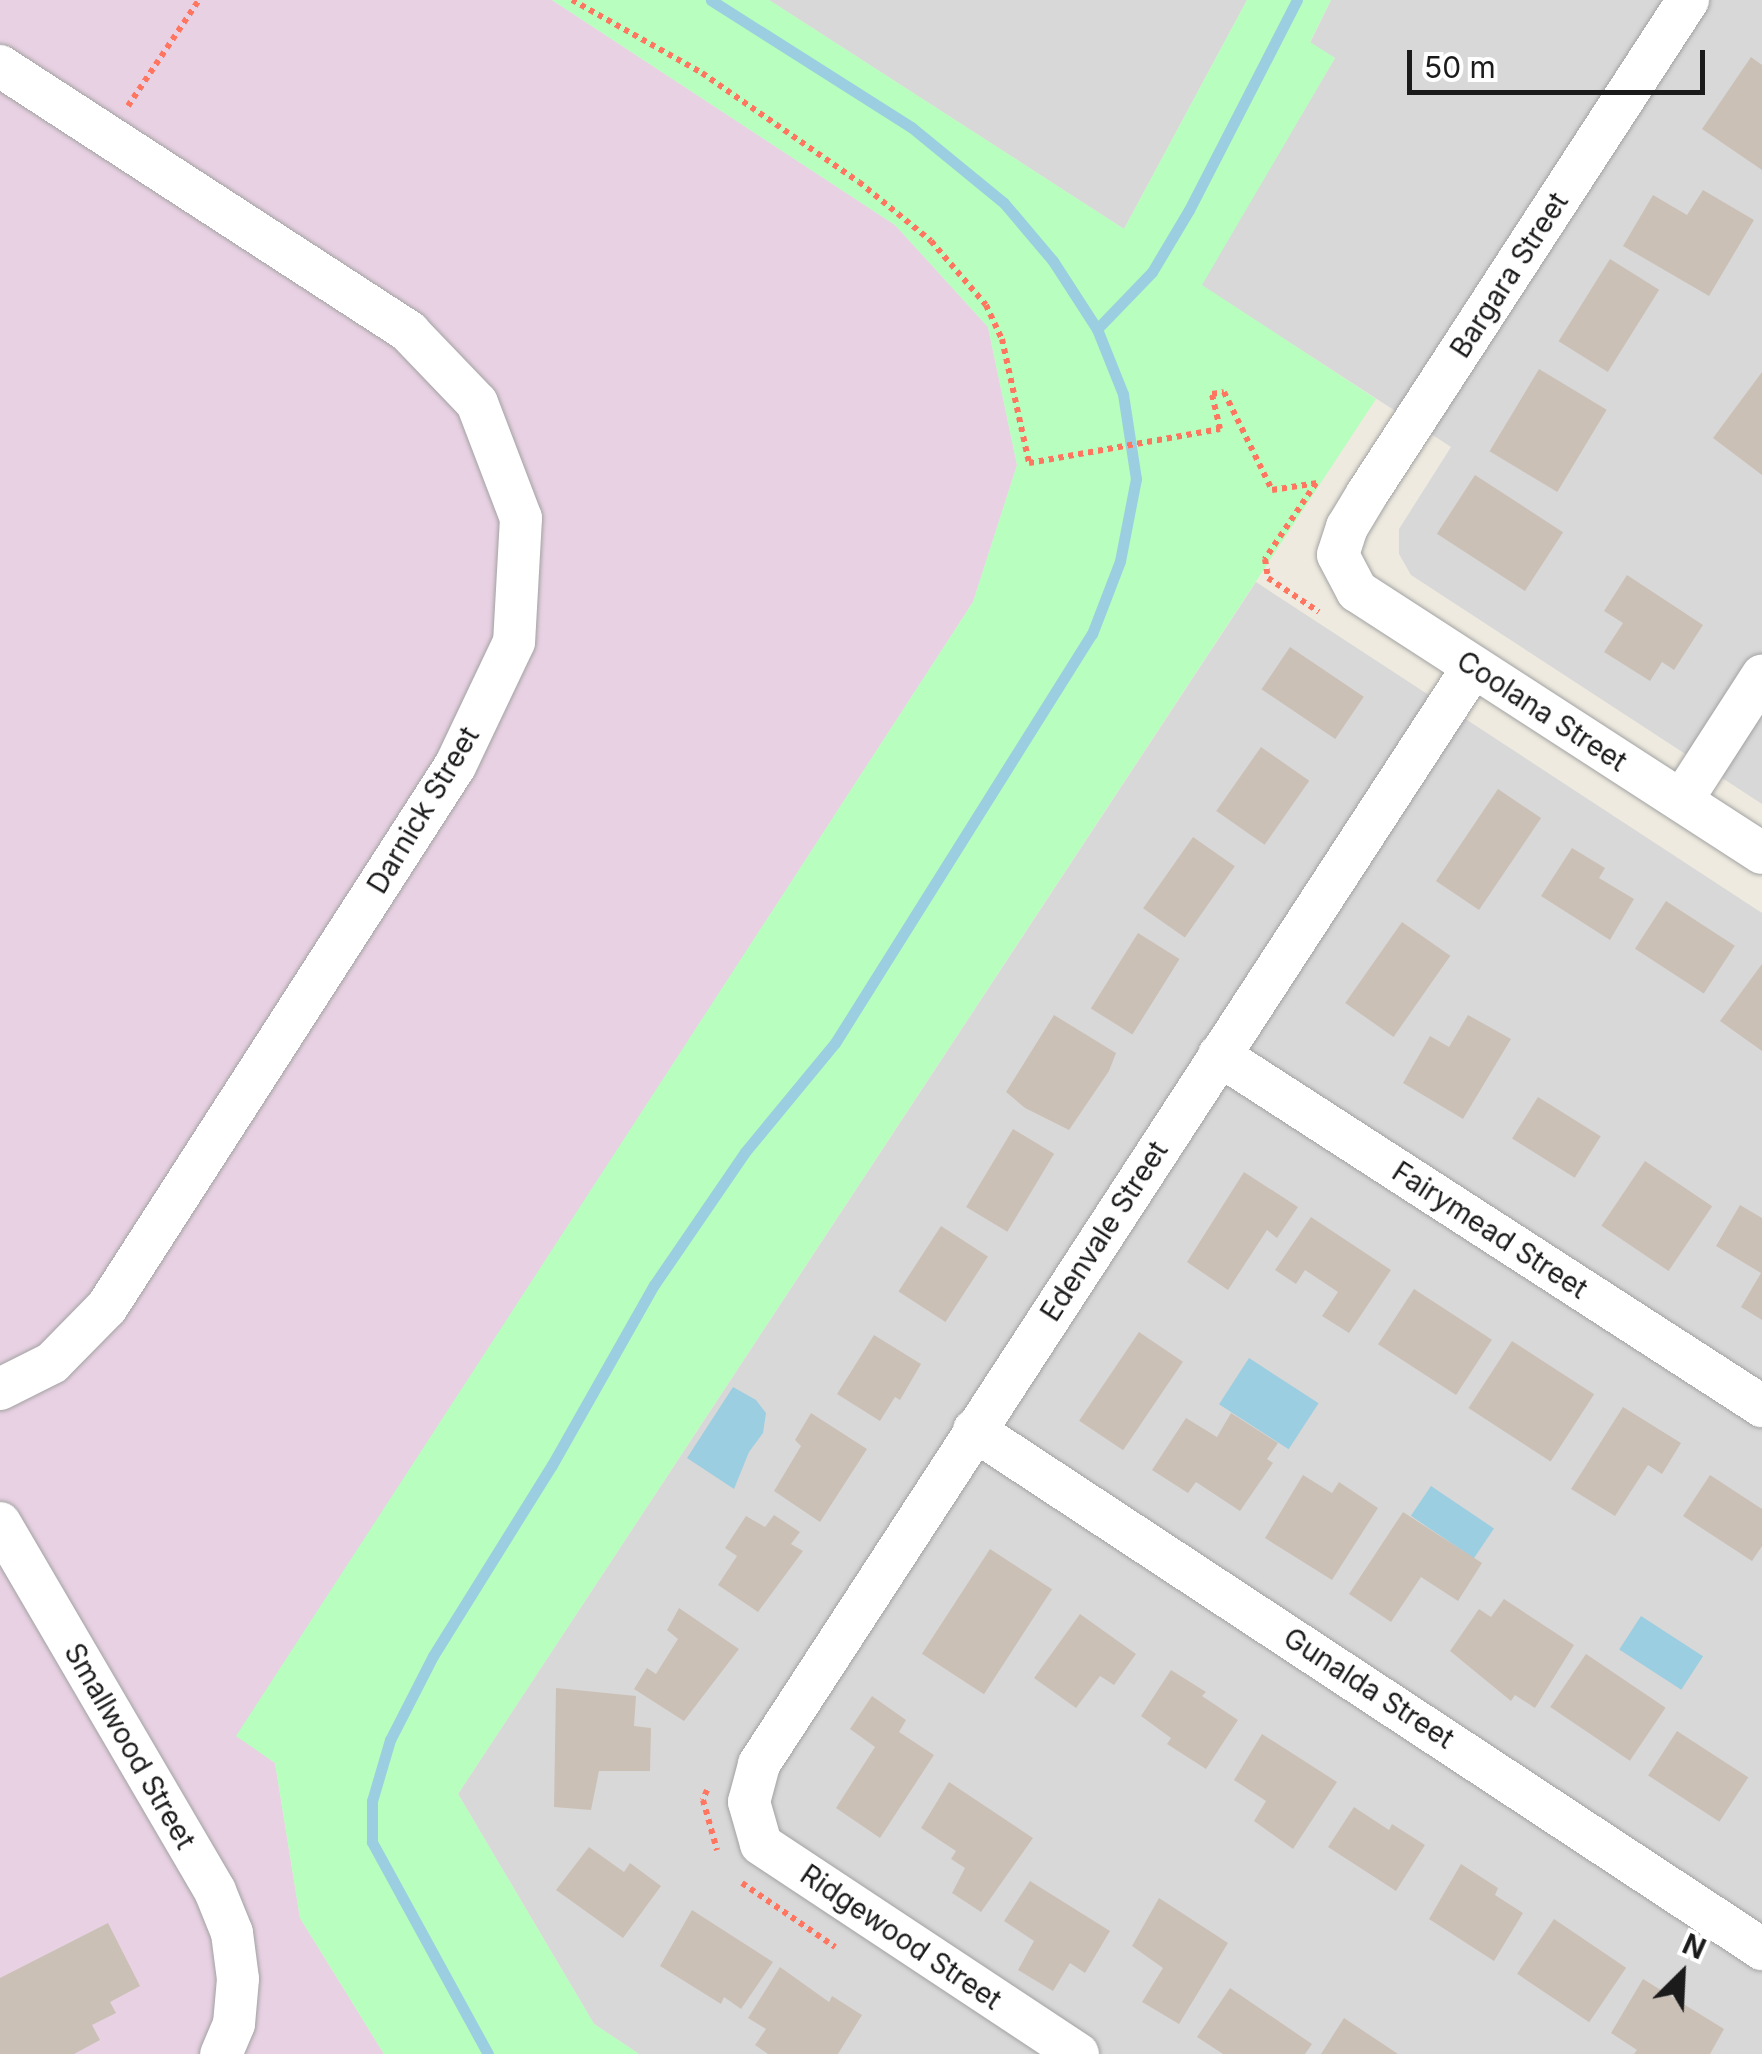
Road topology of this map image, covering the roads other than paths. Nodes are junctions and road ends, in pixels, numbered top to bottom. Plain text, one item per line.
1 (1688, 0) edge
2 (0, 66) edge
3 (1338, 555) joint
4 (1473, 667) junction
5 (1762, 676) edge
6 (1682, 800) junction
7 (1762, 853) edge
8 (1219, 1055) junction
9 (0, 1389) edge
10 (1762, 1406) edge
11 (974, 1430) junction
12 (0, 1522) edge
13 (749, 1802) joint
14 (1762, 1950) edge
15 (221, 2054) edge
16 (1078, 2054) edge

1 - 3 street, Bargara Street
2 - 9 street, Darnick Street
3 - 4 street, Coolana Street
4 - 6 street, Coolana Street
4 - 8 street, Edenvale Street
5 - 6 street
6 - 7 street, Coolana Street
8 - 10 street, Fairymead Street
8 - 11 street, Edenvale Street
11 - 13 street, Edenvale Street
11 - 14 street, Gunalda Street
12 - 15 street, Smallwood Street
13 - 16 street, Ridgewood Street

